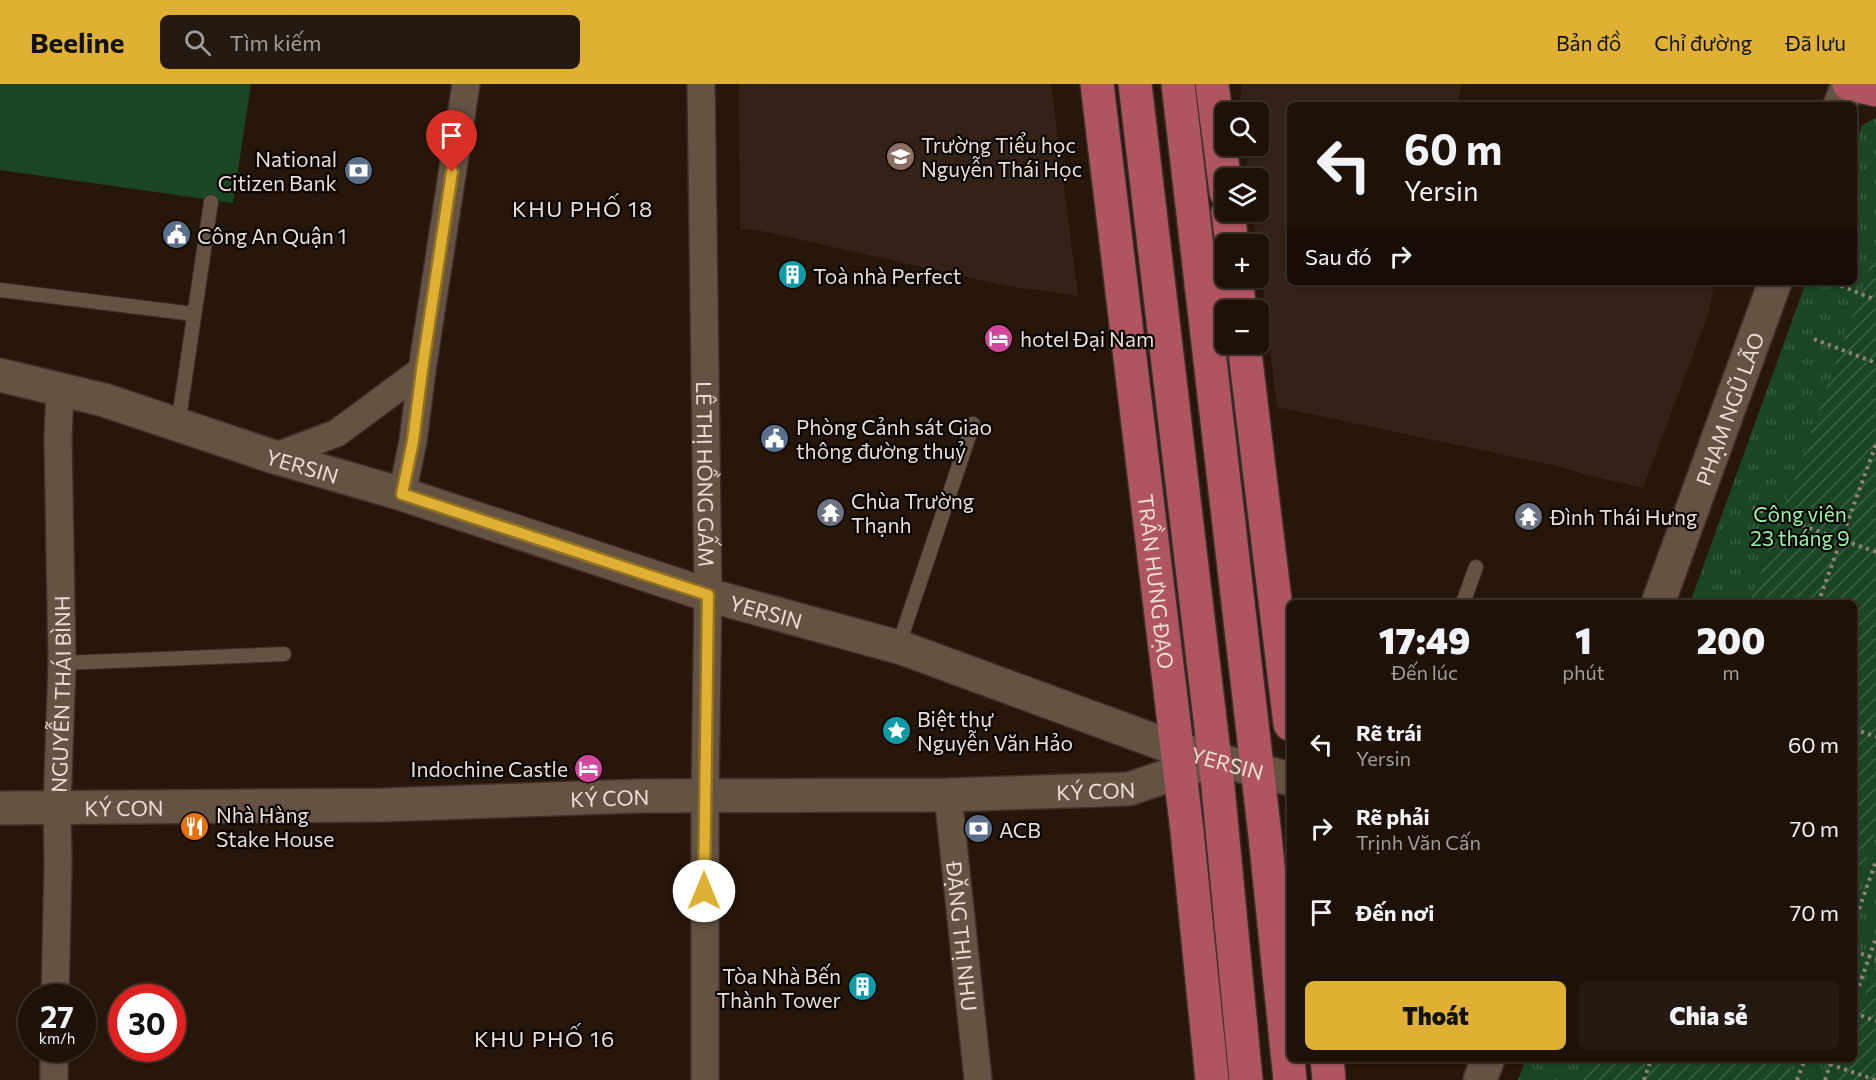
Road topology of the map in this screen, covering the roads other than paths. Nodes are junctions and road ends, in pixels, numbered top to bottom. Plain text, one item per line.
1 (466, 84) edge
2 (701, 84) edge
3 (1096, 84) edge
4 (1135, 84) edge
5 (1178, 84) edge
6 (1212, 84) edge
7 (1849, 84) edge
8 (1876, 90) edge
9 (1841, 102) edge
10 (1215, 107) edge
11 (1215, 122) edge
12 (1183, 129) junction
13 (1141, 134) junction
14 (1103, 140) junction
15 (211, 202) dead end
16 (1774, 285) edge
17 (1201, 286) junction
18 (1237, 289) edge
19 (0, 290) edge
20 (1160, 293) junction
21 (1122, 298) junction
22 (194, 314) junction
23 (1245, 354) edge
24 (422, 370) junction
25 (0, 375) edge
26 (60, 389) junction
27 (973, 424) dead end
28 (178, 425) junction
29 (274, 457) junction
30 (402, 494) junction
31 (1269, 552) junction
32 (1232, 557) junction
33 (1192, 565) junction
34 (1476, 567) dead end
35 (1155, 570) junction
36 (708, 595) junction
37 (1464, 600) edge
38 (1659, 600) edge
39 (898, 647) junction
40 (284, 654) dead end
41 (62, 663) junction
42 (1287, 699) edge
43 (1215, 759) junction
44 (1178, 760) junction
45 (1257, 770) junction
46 (1287, 778) edge
47 (948, 795) junction
48 (705, 796) junction
49 (0, 808) edge
50 (57, 808) junction
51 (55, 984) edge
52 (1287, 1052) edge
53 (54, 1062) edge
54 (1288, 1062) edge
55 (1327, 1062) edge
56 (1487, 1062) edge
57 (54, 1080) edge
58 (705, 1080) edge
59 (978, 1080) edge
60 (1212, 1080) edge
61 (1246, 1080) edge
62 (1290, 1080) edge
63 (1329, 1080) edge
64 (1480, 1080) edge

1 - 24 street
2 - 36 street, LÊ THỊ HỒNG GẤM
3 - 14 main road, TRẦN HƯNG ĐẠO
4 - 13 main road, TRẦN HƯNG ĐẠO
5 - 12 main road
6 - 10 main road
7 - 8 main road
7 - 9 street
11 - 12 main road
12 - 17 main road
13 - 14 main road
13 - 20 main road, TRẦN HƯNG ĐẠO
14 - 21 main road, TRẦN HƯNG ĐẠO
15 - 22 lane
16 - 38 street, PHẠM NGŨ LÃO
17 - 18 main road
17 - 32 main road
19 - 22 lane
20 - 21 main road
20 - 33 main road, TRẦN HƯNG ĐẠO
21 - 35 main road, TRẦN HƯNG ĐẠO
22 - 28 lane
23 - 31 main road
24 - 29 street
24 - 30 street
25 - 26 street, YERSIN
26 - 28 street, YERSIN
26 - 41 street, NGUYỄN THÁI BÌNH
27 - 39 lane
28 - 29 street, YERSIN
29 - 30 street, YERSIN
30 - 36 street, YERSIN
31 - 32 main road
31 - 42 main road
32 - 45 main road
33 - 35 main road
33 - 43 main road, TRẦN HƯNG ĐẠO
34 - 37 lane
35 - 44 main road, TRẦN HƯNG ĐẠO
36 - 39 street, YERSIN
36 - 48 street, LÊ THỊ HỒNG GẤM
39 - 44 street, YERSIN
40 - 41 lane
41 - 50 street, NGUYỄN THÁI BÌNH
43 - 44 street, YERSIN
43 - 45 street, YERSIN
43 - 61 main road, TRẦN HƯNG ĐẠO
44 - 47 street, KÝ CON
44 - 60 main road, TRẦN HƯNG ĐẠO
45 - 46 street, YERSIN
45 - 52 main road
47 - 48 street, KÝ CON
47 - 59 street, ÐẶNG THỊ NHU
48 - 50 street, KÝ CON
48 - 58 street, LÊ THỊ HỒNG GẤM
49 - 50 street, KÝ CON
50 - 51 street, NGUYỄN THÁI BÌNH
53 - 57 street
54 - 62 main road
55 - 63 main road
56 - 64 street

